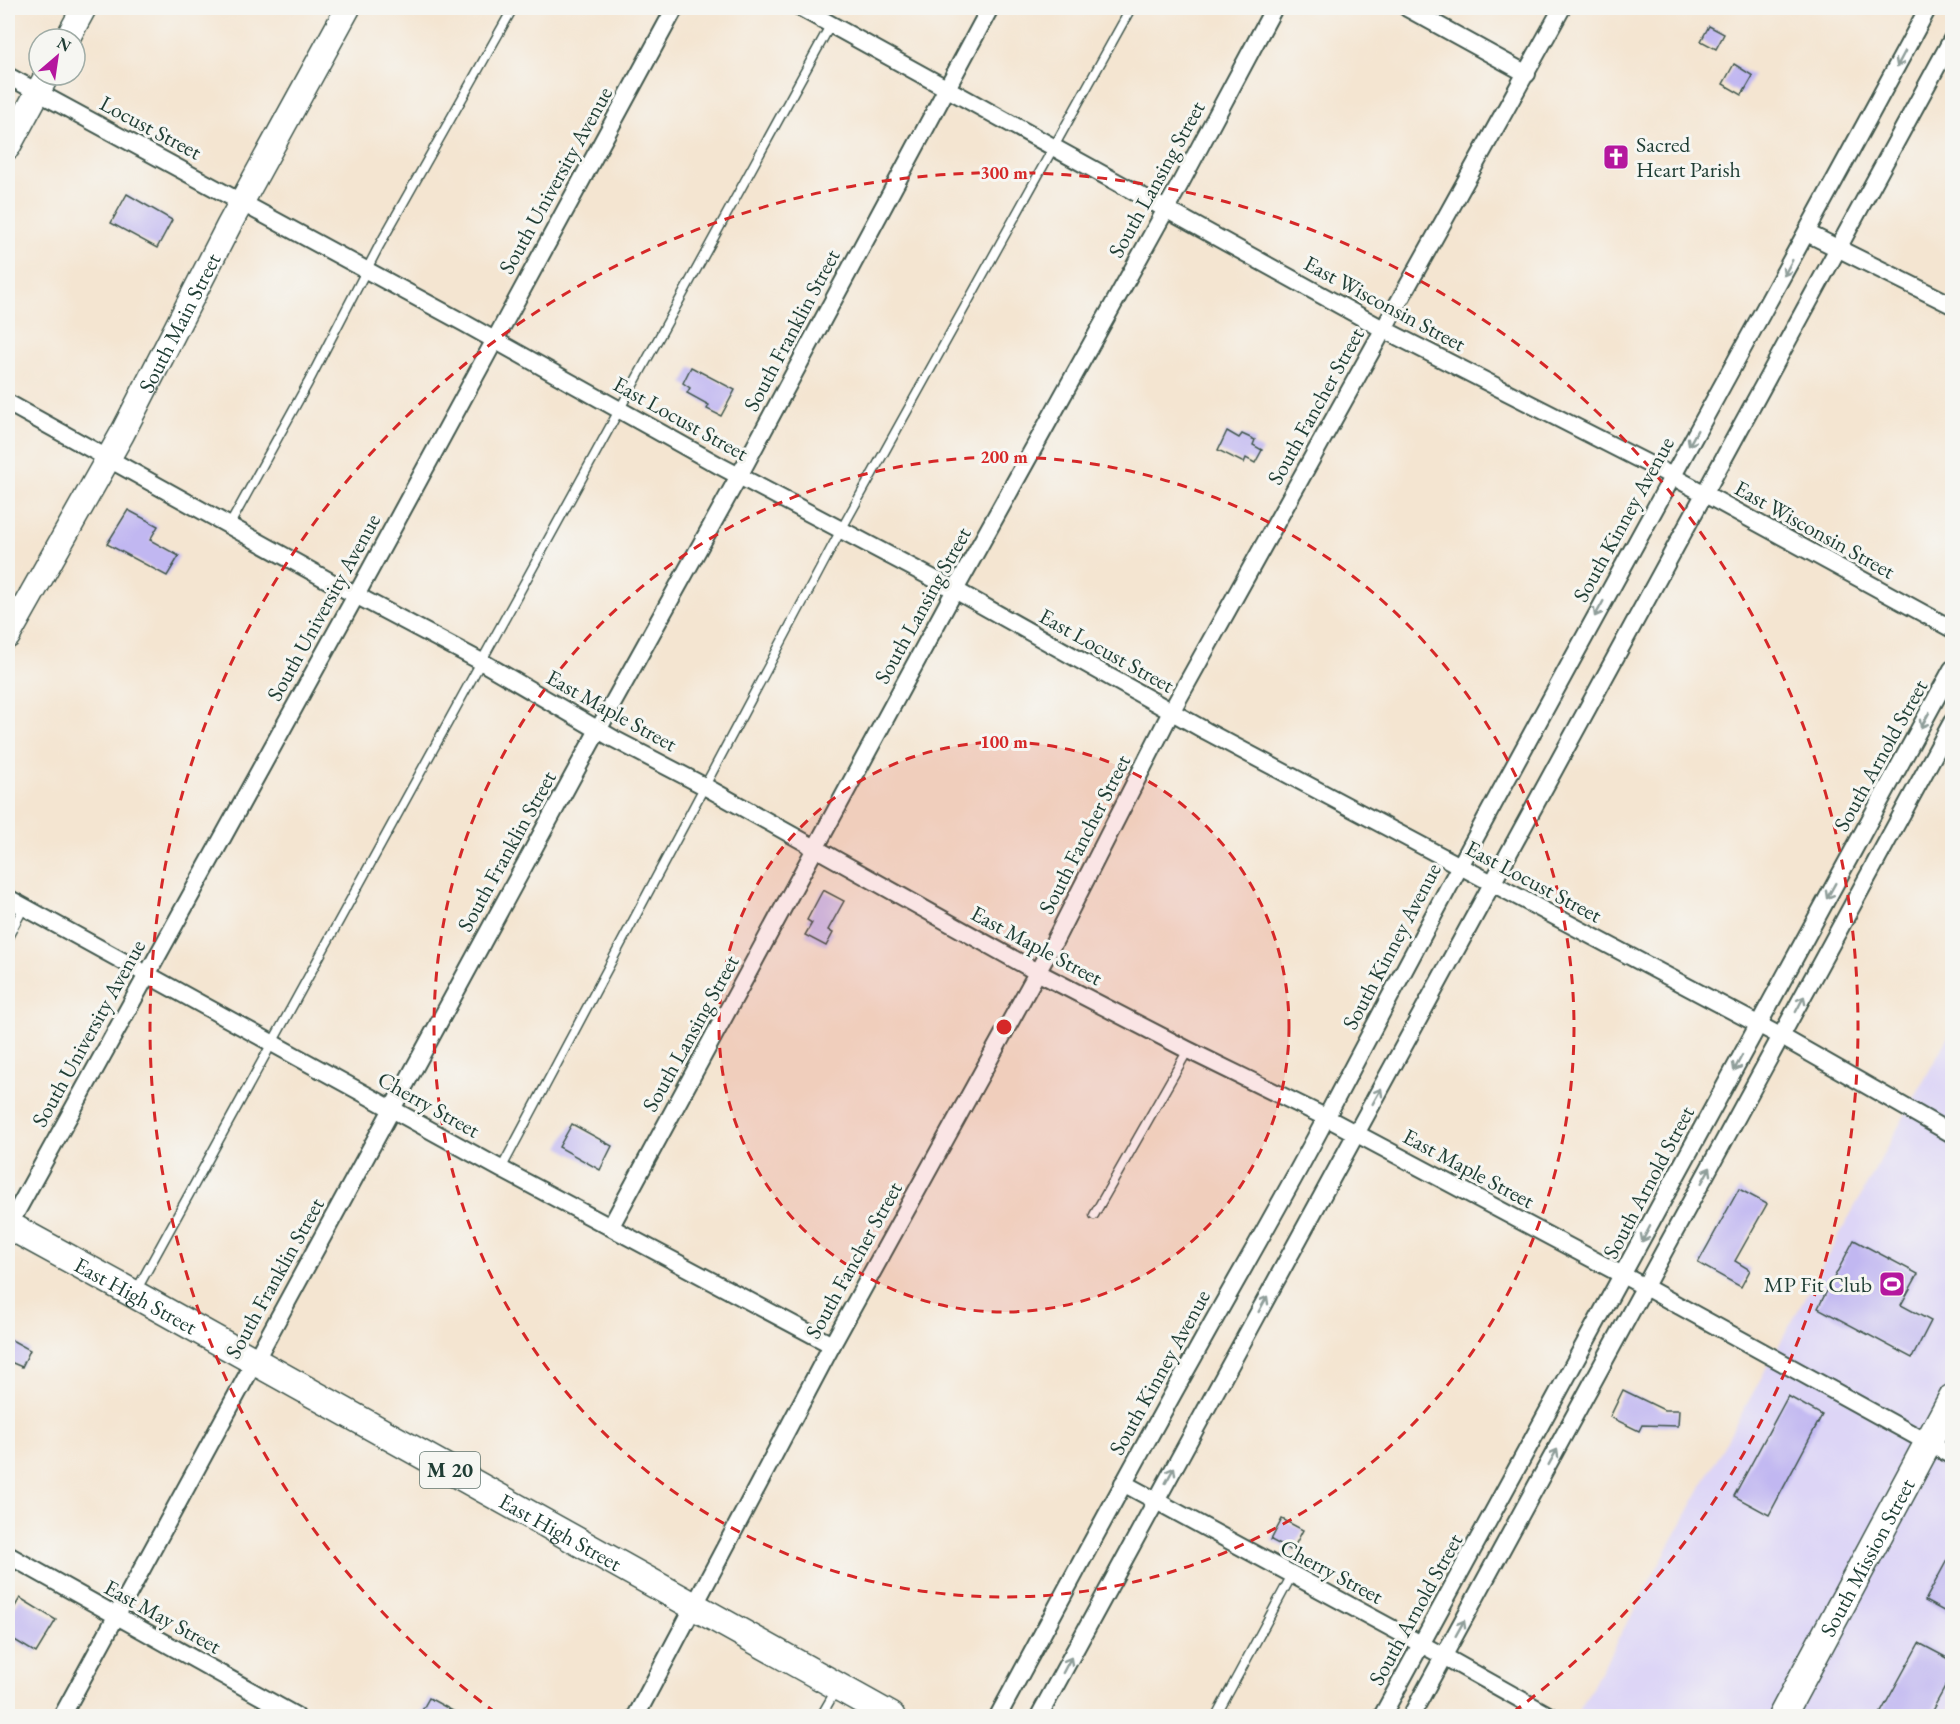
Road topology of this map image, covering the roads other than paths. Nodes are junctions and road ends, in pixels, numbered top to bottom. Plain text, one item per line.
1 (84, 8) edge
2 (348, 8) edge
3 (513, 8) edge
4 (675, 8) edge
5 (801, 8) edge
6 (990, 8) edge
7 (1131, 8) edge
8 (1274, 8) edge
9 (1407, 8) edge
10 (1562, 8) edge
11 (1928, 8) edge
12 (831, 24) junction
13 (74, 27) edge
14 (1953, 39) edge
15 (1527, 74) junction
16 (8, 76) edge
17 (27, 80) edge
18 (40, 87) edge
19 (49, 87) edge
20 (947, 89) junction
21 (8, 147) edge
22 (1054, 148) junction
23 (243, 202) junction
24 (1166, 209) junction
25 (1807, 233) junction
26 (1838, 249) junction
27 (366, 271) junction
28 (1953, 305) edge
29 (1383, 329) junction
30 (494, 340) junction
31 (8, 403) edge
32 (621, 409) junction
33 (108, 459) junction
34 (739, 476) junction
35 (1672, 476) junction
36 (1705, 494) junction
37 (229, 526) junction
38 (841, 530) junction
39 (955, 590) junction
40 (356, 594) junction
41 (1953, 629) edge
42 (8, 636) edge
43 (482, 662) junction
44 (1953, 669) edge
45 (1171, 712) junction
46 (1953, 722) edge
47 (598, 730) junction
48 (706, 787) junction
49 (816, 849) junction
50 (1459, 867) junction
51 (1492, 885) junction
52 (8, 898) edge
53 (24, 907) junction
54 (8, 937) edge
55 (1037, 972) junction
56 (146, 975) junction
57 (1759, 1025) junction
58 (1782, 1037) junction
59 (272, 1044) junction
60 (1188, 1050) junction
61 (392, 1109) junction
62 (1327, 1118) junction
63 (1356, 1134) junction
64 (1953, 1134) edge
65 (501, 1169) junction
66 (1094, 1215) dead end
67 (8, 1226) edge
68 (611, 1226) junction
69 (1623, 1276) junction
70 (1645, 1287) junction
71 (134, 1294) junction
72 (832, 1345) junction
73 (254, 1362) junction
74 (1953, 1398) edge
75 (1929, 1443) junction
76 (1953, 1456) edge
77 (1123, 1483) junction
78 (1155, 1501) junction
79 (8, 1556) edge
80 (1292, 1575) junction
81 (694, 1606) junction
82 (117, 1615) junction
83 (1421, 1644) junction
84 (1444, 1657) junction
85 (838, 1687) junction
86 (62, 1716) edge
87 (296, 1716) edge
88 (636, 1716) edge
89 (821, 1716) edge
90 (891, 1716) edge
91 (998, 1716) edge
92 (1039, 1716) edge
93 (1216, 1716) edge
94 (1382, 1716) edge
95 (1411, 1716) edge
96 (1551, 1716) edge
97 (1782, 1716) edge

1 - 13 street
2 - 23 street, South Main Street
3 - 27 lane
4 - 30 street, South University Avenue
5 - 12 street, East Wisconsin Street
6 - 20 street, South Franklin Street
7 - 22 lane
8 - 24 street, South Lansing Street
9 - 15 street
10 - 15 street, South Fancher Street
11 -> 25 street, South Kinney Avenue
12 - 20 street, East Wisconsin Street
12 - 32 lane
14 - 26 street
15 - 29 street, South Fancher Street
16 - 17 street, Locust Street
18 - 21 street
19 - 23 street, Locust Street
20 - 22 street, East Wisconsin Street
20 - 34 street, South Franklin Street
22 - 24 street, East Wisconsin Street
22 - 38 lane
23 - 27 street, East Locust Street
23 - 33 street, South Main Street
24 - 29 street, East Wisconsin Street
24 - 39 street, South Lansing Street
25 - 26 street
25 -> 35 street, South Kinney Avenue
26 - 28 street
26 - 36 street
27 - 30 street, East Locust Street
27 - 37 lane
29 - 35 street, East Wisconsin Street
29 - 45 street, South Fancher Street
30 - 32 street, East Locust Street
30 - 40 street, South University Avenue
31 - 33 street, East Maple Street
32 - 34 street, East Locust Street
32 - 43 lane
33 - 37 street, East Maple Street
33 - 42 street, South Main Street
34 - 38 street, East Locust Street
34 - 47 street, South Franklin Street
35 - 36 street, East Wisconsin Street
35 -> 50 street, South Kinney Avenue
36 - 41 street, East Wisconsin Street
36 - 51 street
37 - 40 street, East Maple Street
38 - 39 street, East Locust Street
38 - 48 lane
39 - 45 street, East Locust Street
39 - 49 street, South Lansing Street
40 - 43 street, East Maple Street
40 - 56 street, South University Avenue
43 - 47 street, East Maple Street
43 - 59 lane
44 -> 57 street, South Arnold Street
45 - 50 street, East Locust Street
45 - 55 street, South Fancher Street
58 -> 46 street, South Arnold Street
47 - 48 street, East Maple Street
47 - 61 street, South Franklin Street
48 - 49 street, East Maple Street
48 - 65 lane
49 - 55 street, East Maple Street
49 - 68 street, South Lansing Street
50 - 51 street, East Locust Street
50 - 62 street, South Kinney Avenue
51 - 57 street, East Locust Street
63 -> 51 street
52 - 53 street, Cherry Street
53 - 54 lane
53 - 56 street, Cherry Street
55 - 60 street, East Maple Street
55 - 72 street, South Fancher Street
56 - 59 street, Cherry Street
56 - 67 street, South University Avenue
57 - 58 street, East Locust Street
57 -> 69 street, South Arnold Street
58 - 64 street, East Locust Street
70 -> 58 street, South Arnold Street
59 - 61 street, Cherry Street
59 - 71 lane
60 - 62 street, East Maple Street
60 - 66 lane
61 - 65 street, Cherry Street
61 - 73 street, South Franklin Street
62 - 63 street, East Maple Street
62 - 77 street, South Kinney Avenue
63 - 69 street, East Maple Street
78 -> 63 street
65 - 68 street, Cherry Street
67 - 71 main road, East High Street / M 20
68 - 72 street, Cherry Street
69 - 70 street, East Maple Street
69 - 83 street, South Arnold Street
70 - 75 street, East Maple Street
84 -> 70 street, South Arnold Street
71 - 73 main road, East High Street / M 20
72 - 81 street, South Fancher Street
73 - 81 main road, East High Street / M 20
73 - 82 street, South Franklin Street
74 - 75 main road, South Mission Street
75 - 76 street, East Maple Street
75 - 97 main road, South Mission Street
77 - 78 street, Cherry Street
77 - 91 street, South Kinney Avenue
78 - 80 street, Cherry Street
92 -> 78 street
79 - 82 street, East May Street
80 - 83 street, Cherry Street
80 - 93 lane
81 - 85 main road, East High Street / M 20
81 - 88 street, South Fancher Street
82 - 86 street, South Franklin Street
82 - 87 street, East May Street
83 - 84 street, Cherry Street
83 - 94 street, South Arnold Street
84 - 95 street, South Arnold Street
84 - 96 street, Cherry Street
85 - 89 lane
85 - 90 main road, East High Street / M 20

